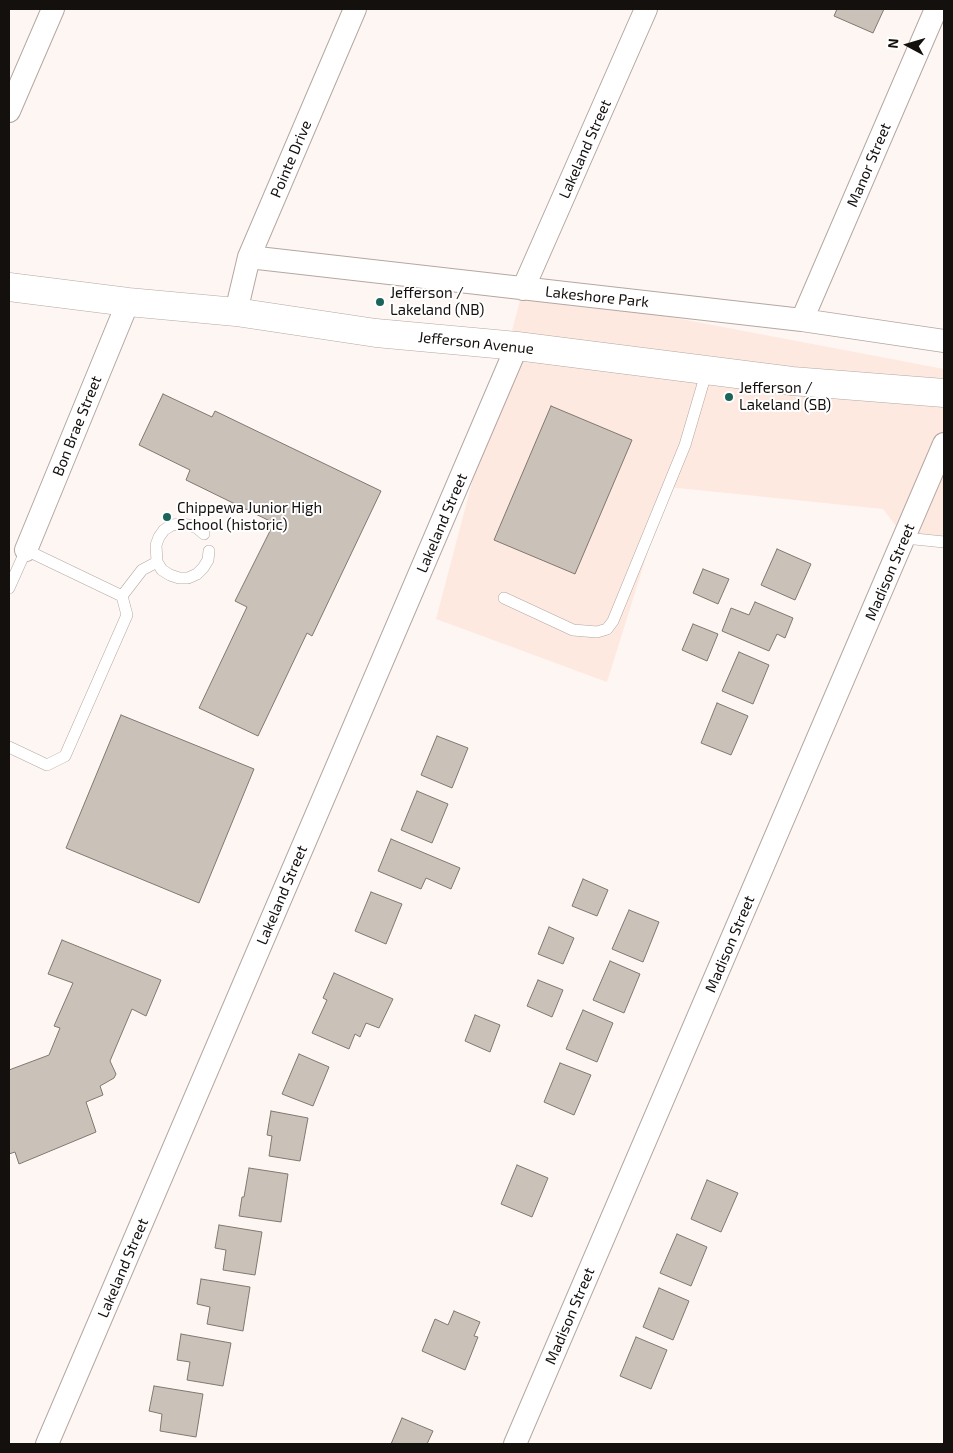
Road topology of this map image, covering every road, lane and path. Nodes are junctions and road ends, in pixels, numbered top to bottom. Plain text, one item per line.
1 (53, 9) edge
2 (355, 9) edge
3 (646, 9) edge
4 (936, 9) edge
5 (9, 111) edge
6 (249, 257) junction
7 (9, 287) edge
8 (523, 289) junction
9 (128, 302) junction
10 (236, 312) junction
11 (802, 320) junction
12 (944, 341) edge
13 (517, 346) junction
14 (707, 370) junction
15 (944, 393) edge
16 (944, 444) edge
17 (204, 534) dead end
18 (905, 538) junction
19 (944, 542) edge
20 (26, 550) junction
21 (209, 551) dead end
22 (157, 562) junction
23 (9, 586) edge
24 (122, 596) junction
25 (504, 598) dead end
26 (9, 747) edge
27 (47, 1444) edge
28 (515, 1444) edge

1 - 5 street
2 - 6 street, Pointe Drive
3 - 8 street, Lakeland Street
4 - 11 street, Manor Street
6 - 8 street, Lakeshore Park
6 - 10 street, Pointe Drive
7 - 9 main road, Jefferson Avenue
8 - 11 street, Lakeshore Park
9 - 10 main road, Jefferson Avenue
9 - 20 street, Bon Brae Street
10 - 13 main road, Jefferson Avenue
11 - 12 street, Lakeshore Park
13 - 14 main road, Jefferson Avenue
13 - 27 street, Lakeland Street
14 - 15 main road, Jefferson Avenue
14 - 25 lane
16 - 18 street, Madison Street
17 - 22 lane
18 - 19 lane
18 - 28 street, Madison Street
20 - 23 lane
20 - 24 lane
21 - 22 lane
22 - 24 lane
24 - 26 lane

